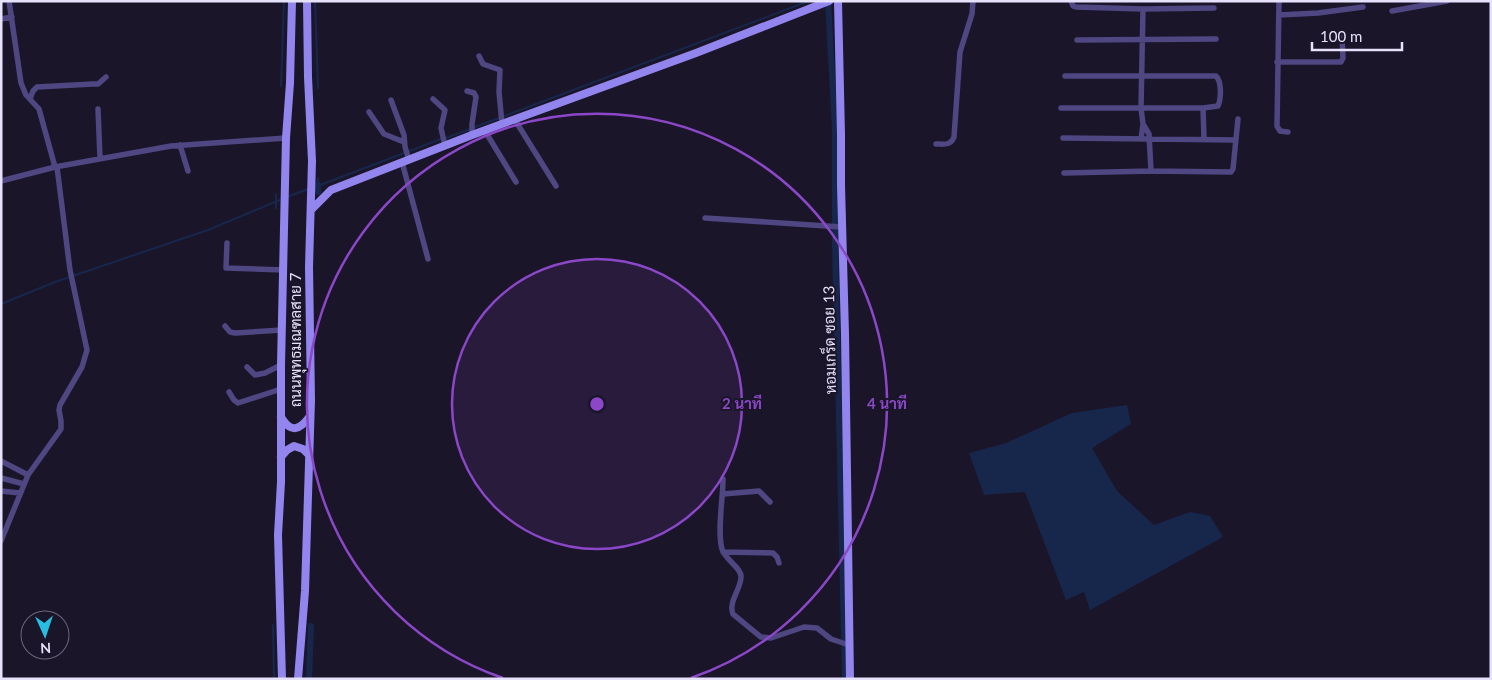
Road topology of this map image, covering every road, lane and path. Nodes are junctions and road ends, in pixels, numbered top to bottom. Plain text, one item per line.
1 (9, 1) edge
2 (292, 1) edge
3 (307, 1) edge
4 (838, 1) edge
5 (973, 1) edge
6 (1071, 1) edge
7 (1145, 1) edge
8 (1279, 1) edge
9 (1447, 1) edge
10 (826, 2) edge
11 (1199, 4) edge
12 (1109, 5) edge
13 (1363, 7) dead end
14 (1214, 8) dead end
15 (1144, 9) junction
16 (1392, 11) dead end
17 (1279, 15) junction
18 (12, 17) junction
19 (1, 18) edge
20 (1342, 37) dead end
21 (1141, 39) junction
22 (1216, 39) dead end
23 (1077, 40) dead end
24 (479, 56) dead end
25 (1277, 62) junction
26 (1066, 76) dead end
27 (1142, 76) junction
28 (106, 77) dead end
29 (467, 91) dead end
30 (30, 99) junction
31 (433, 99) dead end
32 (391, 100) dead end
33 (1061, 108) dead end
34 (1141, 108) junction
35 (1203, 108) junction
36 (98, 109) dead end
37 (369, 112) dead end
38 (1238, 119) dead end
39 (515, 120) junction
40 (502, 122) junction
41 (1143, 124) junction
42 (472, 130) junction
43 (486, 131) junction
44 (1288, 132) dead end
45 (286, 138) junction
46 (1063, 138) dead end
47 (1141, 139) junction
48 (1150, 139) junction
49 (1204, 139) junction
50 (1236, 140) junction
51 (444, 144) junction
52 (936, 144) dead end
53 (180, 145) junction
54 (405, 145) junction
55 (100, 158) junction
56 (406, 159) junction
57 (56, 167) junction
58 (188, 171) dead end
59 (1151, 171) junction
60 (1064, 173) dead end
61 (1, 181) edge
62 (516, 182) dead end
63 (556, 186) dead end
64 (311, 210) junction
65 (705, 218) dead end
66 (837, 227) junction
67 (227, 243) dead end
68 (428, 259) dead end
69 (284, 270) junction
70 (225, 326) dead end
71 (282, 330) junction
72 (281, 365) junction
73 (247, 367) dead end
74 (281, 389) junction
75 (229, 392) dead end
76 (310, 416) junction
77 (281, 417) junction
78 (308, 454) junction
79 (281, 458) junction
80 (1, 461) edge
81 (28, 475) junction
82 (1, 478) edge
83 (723, 479) dead end
84 (24, 484) junction
85 (1, 491) edge
86 (20, 493) junction
87 (723, 494) junction
88 (770, 502) dead end
89 (1, 522) edge
90 (8, 523) junction
91 (1, 541) edge
92 (722, 552) junction
93 (779, 563) dead end
94 (845, 644) junction
95 (282, 679) edge
96 (298, 679) edge
97 (850, 679) edge

1 - 18 street
2 - 45 main road, ถนนพุทธมณฑลสาย 7
3 - 64 main road, ถนนพุทธมณฑลสาย 7
4 - 66 main road, หอมเกร็ด ซอย 13
5 - 52 street
6 - 12 street
7 - 15 street
8 - 17 street
9 - 16 street
10 - 39 main road
11 - 14 street
11 - 15 street
12 - 15 street
13 - 17 street
15 - 21 street
17 - 25 street
18 - 19 street
18 - 30 street
20 - 25 street
21 - 22 street
21 - 23 street
21 - 27 street
24 - 40 street
25 - 44 street
26 - 27 street
27 - 34 street
27 - 35 street
28 - 30 street
29 - 42 street
30 - 57 street
31 - 51 street
32 - 54 street
33 - 34 street
34 - 35 street
34 - 41 street
35 - 49 street
36 - 55 street
37 - 54 street
38 - 50 street
39 - 40 main road
39 - 63 street
40 - 43 main road
41 - 47 street
41 - 48 street
42 - 43 main road
42 - 51 main road
43 - 62 street
45 - 53 street
45 - 69 main road, ถนนพุทธมณฑลสาย 7
46 - 47 street
47 - 48 street
48 - 49 street
48 - 59 street
49 - 50 street
50 - 59 street
51 - 56 main road
53 - 55 street
53 - 58 street
54 - 56 street
55 - 57 street
56 - 64 main road
56 - 68 street
57 - 61 street
57 - 81 street
59 - 60 street
64 - 76 main road, ถนนพุทธมณฑลสาย 7
65 - 66 street
66 - 94 main road, หอมเกร็ด ซอย 13
67 - 69 street
69 - 71 main road, ถนนพุทธมณฑลสาย 7
70 - 71 street
71 - 72 main road, ถนนพุทธมณฑลสาย 7
72 - 73 street
72 - 74 main road, ถนนพุทธมณฑลสาย 7
74 - 75 street
74 - 77 main road, ถนนพุทธมณฑลสาย 7
76 - 77 main road
76 - 78 main road, ถนนพุทธมณฑลสาย 7
77 - 79 main road, ถนนพุทธมณฑลสาย 7
78 - 79 main road
78 - 96 main road, ถนนพุทธมณฑลสาย 7
79 - 95 main road, ถนนพุทธมณฑลสาย 7
80 - 81 street
81 - 84 street
82 - 84 street
83 - 87 street
84 - 86 street
85 - 86 street
86 - 90 street
87 - 88 street
87 - 92 street
89 - 90 street
90 - 91 street
92 - 93 street
92 - 94 street
94 - 97 main road, หอมเกร็ด ซอย 13

